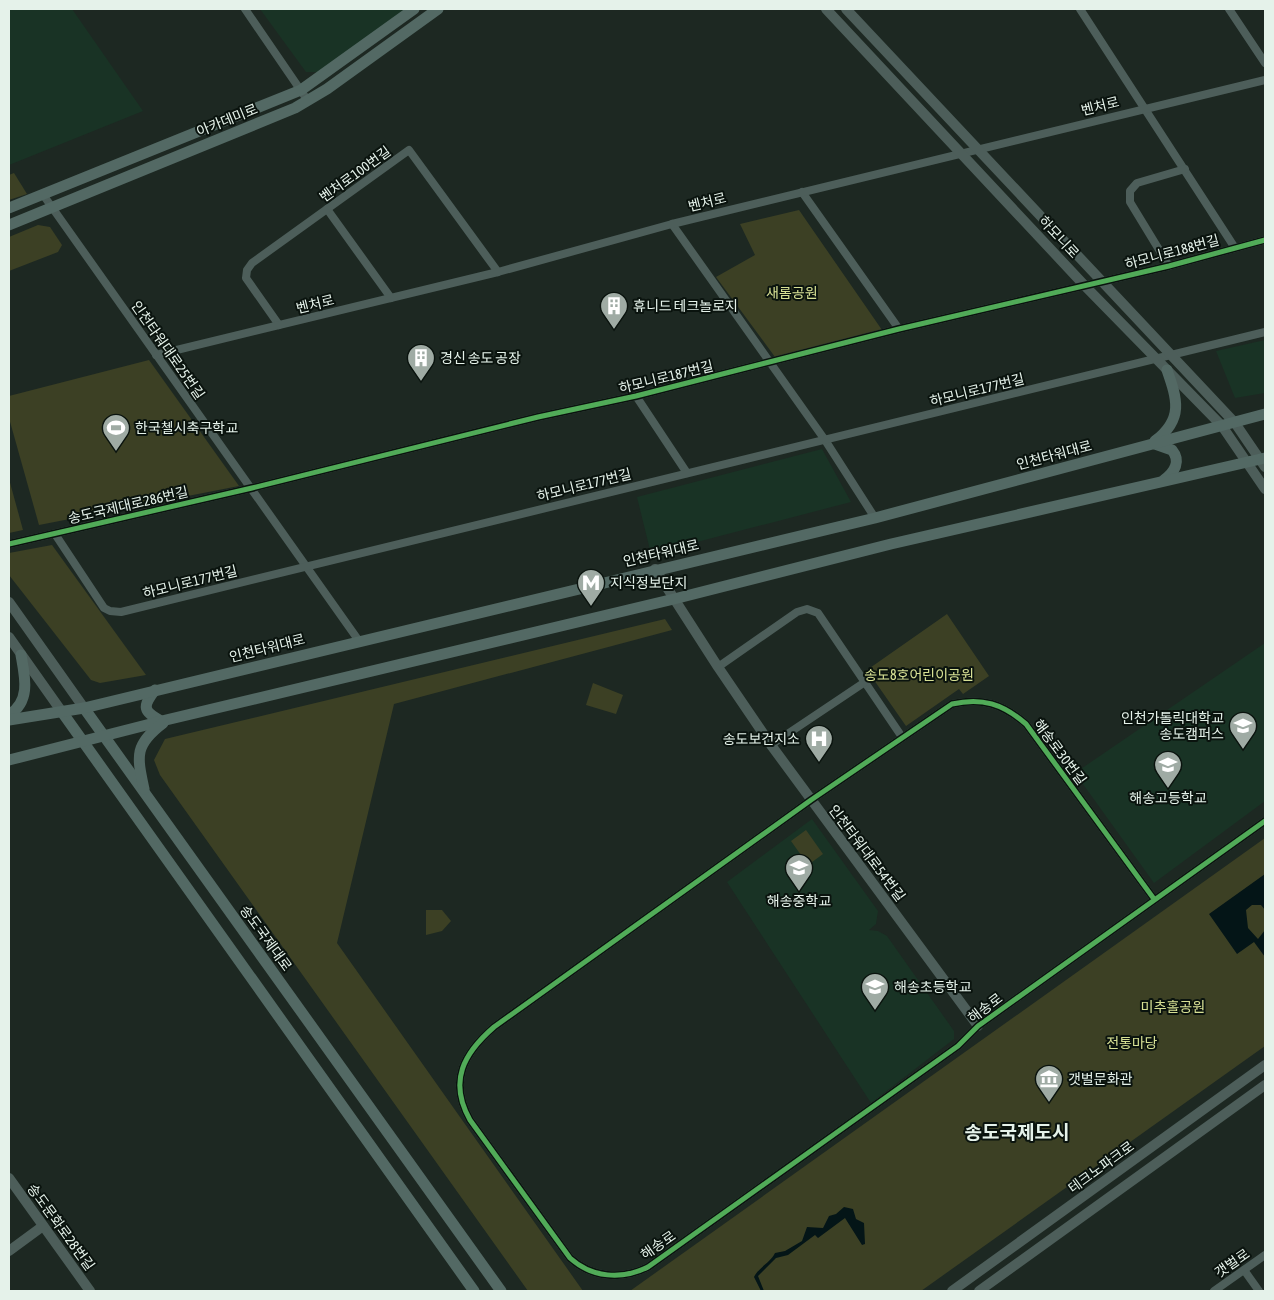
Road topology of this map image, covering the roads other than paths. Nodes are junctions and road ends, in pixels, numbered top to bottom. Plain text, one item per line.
1 (245, 9) edge
2 (414, 9) edge
3 (438, 9) edge
4 (826, 9) edge
5 (846, 9) edge
6 (1080, 9) edge
7 (1229, 9) edge
8 (1265, 63) edge
9 (1265, 80) edge
10 (301, 90) junction
11 (308, 101) junction
12 (1145, 108) junction
13 (978, 149) junction
14 (962, 153) junction
15 (1185, 169) junction
16 (802, 192) junction
17 (44, 196) junction
18 (9, 208) edge
19 (53, 208) junction
20 (327, 209) junction
21 (672, 224) junction
22 (9, 226) edge
23 (1265, 240) edge
24 (1235, 248) junction
25 (1169, 266) junction
26 (498, 272) junction
27 (1101, 282) junction
28 (1085, 286) junction
29 (391, 298) junction
30 (279, 325) junction
31 (899, 329) junction
32 (1265, 332) edge
33 (156, 355) junction
34 (1172, 355) junction
35 (1156, 359) junction
36 (770, 362) junction
37 (1167, 370) junction
38 (636, 396) junction
39 (1265, 414) edge
40 (1236, 422) junction
41 (1222, 426) junction
42 (825, 440) junction
43 (1151, 445) junction
44 (1264, 461) edge
45 (1247, 462) junction
46 (687, 473) junction
47 (1160, 482) junction
48 (252, 488) junction
49 (1265, 489) edge
50 (875, 518) junction
51 (55, 534) junction
52 (9, 544) edge
53 (307, 566) junction
54 (656, 569) junction
55 (674, 599) junction
56 (9, 602) edge
57 (9, 637) edge
58 (359, 641) junction
59 (21, 655) junction
60 (718, 667) junction
61 (865, 682) junction
62 (155, 690) junction
63 (84, 708) junction
64 (62, 712) junction
65 (9, 715) edge
66 (9, 720) edge
67 (164, 720) junction
68 (103, 735) junction
69 (902, 737) junction
70 (83, 742) junction
71 (771, 746) junction
72 (9, 760) edge
73 (146, 795) junction
74 (810, 800) junction
75 (1265, 821) edge
76 (1154, 899) junction
77 (978, 1026) junction
78 (1265, 1065) edge
79 (1265, 1085) edge
80 (9, 1178) edge
81 (43, 1226) junction
82 (9, 1251) edge
83 (1265, 1255) edge
84 (1244, 1270) junction
85 (90, 1291) edge
86 (474, 1291) edge
87 (501, 1291) edge
88 (952, 1291) edge
89 (978, 1291) edge
90 (1214, 1291) edge
91 (1259, 1291) edge

1 - 10 street
2 - 10 main road, 아카데미로
3 - 11 main road, 아카데미로
4 - 14 street, 하모니로
5 - 13 street, 하모니로
6 - 12 street
7 - 8 street
9 - 12 street, 벤처로
10 - 11 street
10 - 17 main road, 아카데미로
11 - 19 main road, 아카데미로
12 - 13 street, 벤처로
12 - 15 street
13 - 14 street, 벤처로
13 - 27 street, 하모니로
14 - 16 street, 벤처로
14 - 28 street, 하모니로
15 - 24 street
15 - 25 street
16 - 21 street, 벤처로
16 - 31 street
17 - 18 main road, 아카데미로
17 - 19 street, 인천타워대로25번길
19 - 22 main road, 아카데미로
19 - 33 street, 인천타워대로25번길
20 - 26 street, 벤처로100번길
20 - 29 street
20 - 30 street, 벤처로100번길
21 - 26 street, 벤처로
21 - 36 street
23 - 24 street, 하모니로188번길
24 - 25 street, 하모니로188번길
25 - 27 street, 하모니로188번길
26 - 29 street, 벤처로
27 - 28 street, 하모니로188번길
27 - 34 street, 하모니로
28 - 31 street, 하모니로187번길
28 - 35 street, 하모니로
29 - 30 street, 벤처로
30 - 33 street, 벤처로
31 - 36 street, 하모니로187번길
32 - 34 street, 하모니로177번길
33 - 48 street, 인천타워대로25번길
34 - 35 street, 하모니로177번길
34 - 40 street, 하모니로
35 - 37 street, 하모니로
35 - 42 street, 하모니로177번길
36 - 38 street, 하모니로187번길
36 - 42 street
37 - 41 street, 하모니로
37 - 43 main road
38 - 46 street
38 - 48 street, 하모니로187번길
39 - 40 main road, 인천타워대로
40 - 41 main road, 인천타워대로
40 - 44 street, 하모니로
41 - 43 main road, 인천타워대로
41 - 45 street, 하모니로
42 - 46 street, 하모니로177번길
42 - 50 street
43 - 47 main road
43 - 50 main road, 인천타워대로
44 - 45 main road
45 - 47 main road
45 - 49 street, 하모니로
46 - 53 street, 하모니로177번길
47 - 55 main road
48 - 51 street, 송도국제대로286번길
48 - 53 street, 인천타워대로25번길
50 - 54 main road, 인천타워대로
51 - 52 street, 송도국제대로286번길
51 - 53 street, 하모니로177번길
53 - 58 street, 인천타워대로25번길
54 - 55 street, 인천타워대로54번길
54 - 58 main road, 인천타워대로
55 - 60 street, 인천타워대로54번길
55 - 67 main road
56 - 63 street, 송도국제대로
57 - 59 street
58 - 62 main road, 인천타워대로
59 - 64 street
59 - 65 main road
60 - 61 street
60 - 71 street, 인천타워대로54번길
61 - 69 street
61 - 71 street
62 - 63 main road, 인천타워대로
62 - 67 main road
63 - 64 main road, 인천타워대로
63 - 68 main road, 송도국제대로
64 - 66 main road, 인천타워대로
64 - 70 main road
67 - 68 main road
67 - 73 main road
68 - 70 main road
68 - 73 main road, 송도국제대로
69 - 74 street, 해송로30번길
69 - 76 street, 해송로30번길
70 - 72 main road
70 - 86 main road
71 - 74 street, 인천타워대로54번길
73 - 87 main road, 송도국제대로
74 - 77 street, 인천타워대로54번길
74 - 77 street, 해송로
75 - 76 street, 해송로
76 - 77 street, 해송로
78 - 88 street, 테크노파크로
79 - 89 street
80 - 81 street, 송도문화로28번길
81 - 82 street
81 - 85 street, 송도문화로28번길
83 - 84 street, 갯벌로
84 - 90 street, 갯벌로
84 - 91 street

